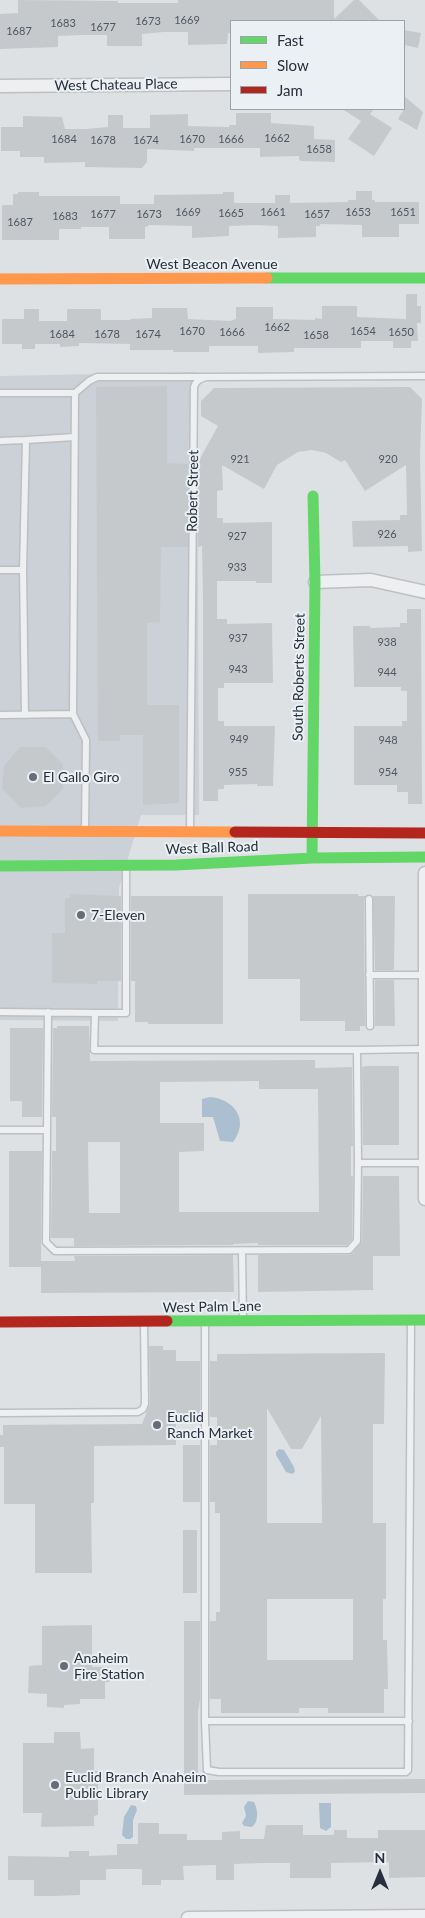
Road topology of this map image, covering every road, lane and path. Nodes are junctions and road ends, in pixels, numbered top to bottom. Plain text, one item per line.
1 (230, 84) edge
2 (0, 86) edge
3 (425, 278) edge
4 (0, 279) edge
5 (425, 376) edge
6 (206, 377) junction
7 (0, 393) edge
8 (75, 393) junction
9 (75, 437) junction
10 (26, 440) junction
11 (0, 441) edge
12 (312, 496) dead end
13 (0, 570) edge
14 (23, 570) junction
15 (315, 582) junction
16 (425, 592) edge
17 (73, 714) junction
18 (0, 715) edge
19 (25, 715) junction
20 (0, 831) edge
21 (85, 831) junction
22 (190, 831) junction
23 (312, 833) junction
24 (425, 833) edge
25 (425, 857) edge
26 (312, 858) junction
27 (0, 866) edge
28 (126, 866) junction
29 (425, 873) edge
30 (369, 899) dead end
31 (369, 975) junction
32 (425, 978) edge
33 (0, 1012) edge
34 (48, 1012) junction
35 (95, 1013) junction
36 (370, 1026) dead end
37 (424, 1049) edge
38 (357, 1050) junction
39 (0, 1130) edge
40 (47, 1130) junction
41 (425, 1130) edge
42 (358, 1163) junction
43 (424, 1163) edge
44 (425, 1199) edge
45 (242, 1251) junction
46 (411, 1320) junction
47 (425, 1320) edge
48 (243, 1321) junction
49 (0, 1322) edge
50 (205, 1322) junction
51 (144, 1323) junction
52 (0, 1413) edge
53 (205, 1721) junction
54 (409, 1721) junction
55 (420, 1916) edge
56 (188, 1918) edge

1 - 2 street, West Chateau Place
3 - 4 street, West Beacon Avenue
5 - 6 lane
6 - 8 lane
6 - 22 lane, Robert Street
7 - 8 lane
8 - 9 lane
9 - 10 lane
9 - 17 lane
10 - 11 lane
10 - 14 lane
12 - 15 street, South Roberts Street
13 - 14 lane
14 - 19 lane
15 - 16 street
15 - 23 street, South Roberts Street
17 - 19 lane
17 - 21 lane
18 - 19 lane
20 - 21 street, West Ball Road
21 - 22 street, West Ball Road
22 - 23 street, West Ball Road
23 - 24 street, West Ball Road
23 - 26 street, South Roberts Street
25 - 26 street, West Ball Road
26 - 28 street, West Ball Road
27 - 28 street, West Ball Road
28 - 35 lane
29 - 32 street
30 - 31 lane
31 - 32 lane
31 - 36 lane
32 - 37 street
33 - 34 lane
34 - 35 lane
34 - 40 lane
35 - 38 lane
37 - 38 lane
37 - 41 street
38 - 42 lane
39 - 40 lane
40 - 45 lane
41 - 43 street
42 - 43 lane
42 - 45 lane
43 - 44 street
45 - 48 lane
46 - 47 street, West Palm Lane
46 - 48 street, West Palm Lane
46 - 54 lane
48 - 50 street, West Palm Lane
49 - 51 street, West Palm Lane
50 - 51 street, West Palm Lane
50 - 53 lane
51 - 52 lane
53 - 54 lane
53 - 54 lane
55 - 56 street

